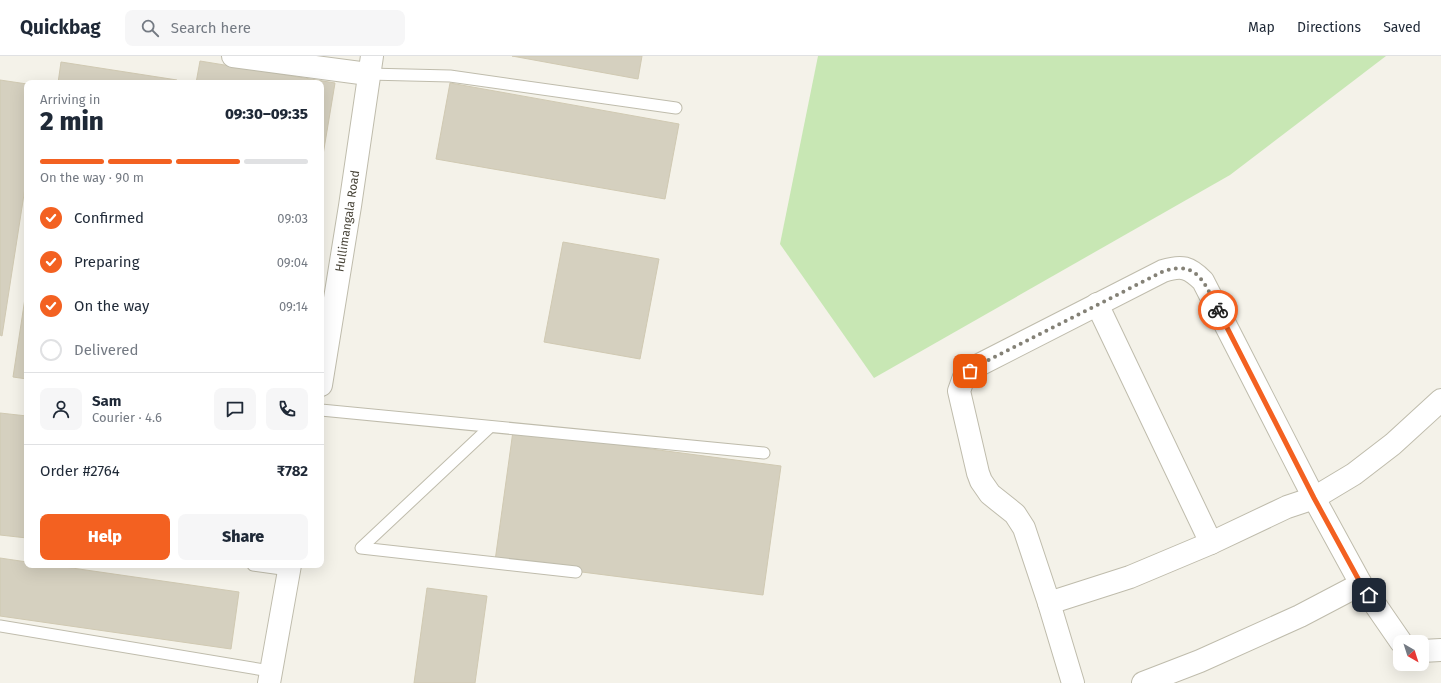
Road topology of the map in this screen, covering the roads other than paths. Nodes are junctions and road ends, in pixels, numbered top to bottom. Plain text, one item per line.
1 (233, 56) edge
2 (370, 65) edge
3 (676, 108) dead end
4 (1097, 304) junction
5 (324, 366) edge
6 (1441, 400) edge
7 (324, 410) edge
8 (490, 427) junction
9 (764, 453) dead end
10 (1314, 498) junction
11 (1211, 543) junction
12 (290, 568) edge
13 (576, 572) dead end
14 (1361, 584) junction
15 (1049, 602) junction
16 (0, 626) edge
17 (1396, 635) edge
18 (1441, 650) edge
19 (1429, 651) edge
20 (270, 677) edge
21 (1073, 683) edge
22 (1143, 683) edge

1 - 2 street
2 - 3 lane
2 - 5 street, Hullimangala Road
4 - 10 street
4 - 11 street
4 - 15 street
6 - 10 street
7 - 8 lane
8 - 9 lane
8 - 13 lane
10 - 11 street
10 - 14 street
11 - 15 street
12 - 20 street
14 - 17 street
14 - 22 street
15 - 21 street
16 - 20 lane
18 - 19 street

